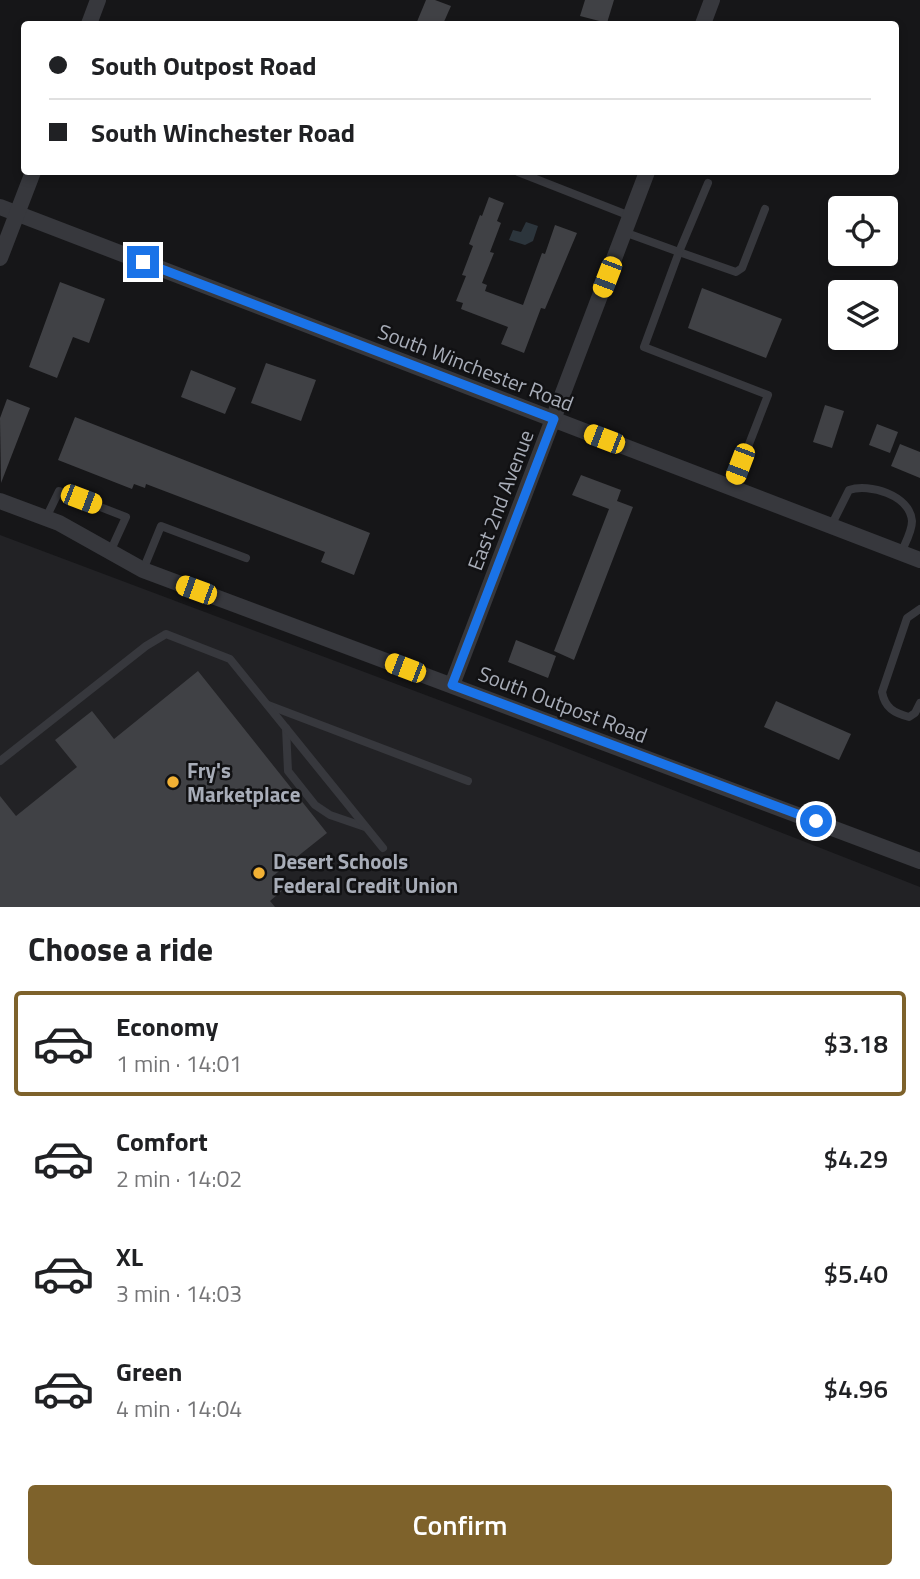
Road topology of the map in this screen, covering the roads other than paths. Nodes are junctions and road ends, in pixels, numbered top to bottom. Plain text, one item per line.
1 (98, 0) edge
2 (712, 0) edge
3 (90, 21) edge
4 (704, 21) edge
5 (32, 175) edge
6 (526, 175) edge
7 (646, 175) edge
8 (708, 183) dead end
9 (0, 207) edge
10 (765, 209) dead end
11 (17, 214) junction
12 (630, 216) junction
13 (624, 232) junction
14 (679, 252) junction
15 (0, 258) edge
16 (554, 419) junction
17 (732, 488) junction
18 (0, 501) edge
19 (46, 518) junction
20 (831, 526) junction
21 (110, 552) junction
22 (901, 553) junction
23 (246, 558) dead end
24 (920, 560) edge
25 (144, 570) junction
26 (920, 609) edge
27 (452, 685) junction
28 (920, 704) edge
29 (267, 705) junction
30 (286, 728) junction
31 (0, 761) edge
32 (468, 781) dead end
33 (368, 828) junction
34 (383, 848) dead end
35 (920, 860) edge

1 - 3 street
2 - 4 street
5 - 11 street
6 - 12 lane
7 - 12 street, East 2nd Avenue
8 - 14 lane
9 - 11 street, South Winchester Road
10 - 14 lane
11 - 15 street
11 - 16 street, South Winchester Road
12 - 13 street, East 2nd Avenue
13 - 14 lane
13 - 16 street, East 2nd Avenue
14 - 17 lane
16 - 17 street, South Winchester Road
16 - 27 street, East 2nd Avenue
17 - 20 street, South Winchester Road
18 - 19 street, South Outpost Road
19 - 21 street, South Outpost Road
19 - 21 lane
20 - 22 street, South Winchester Road
20 - 22 lane
21 - 25 street, South Outpost Road
22 - 24 street, South Winchester Road
23 - 25 lane
25 - 27 street, South Outpost Road
26 - 28 lane
27 - 35 street, South Outpost Road
29 - 30 lane
29 - 31 lane
29 - 32 lane
30 - 33 lane
30 - 33 lane
33 - 34 lane

